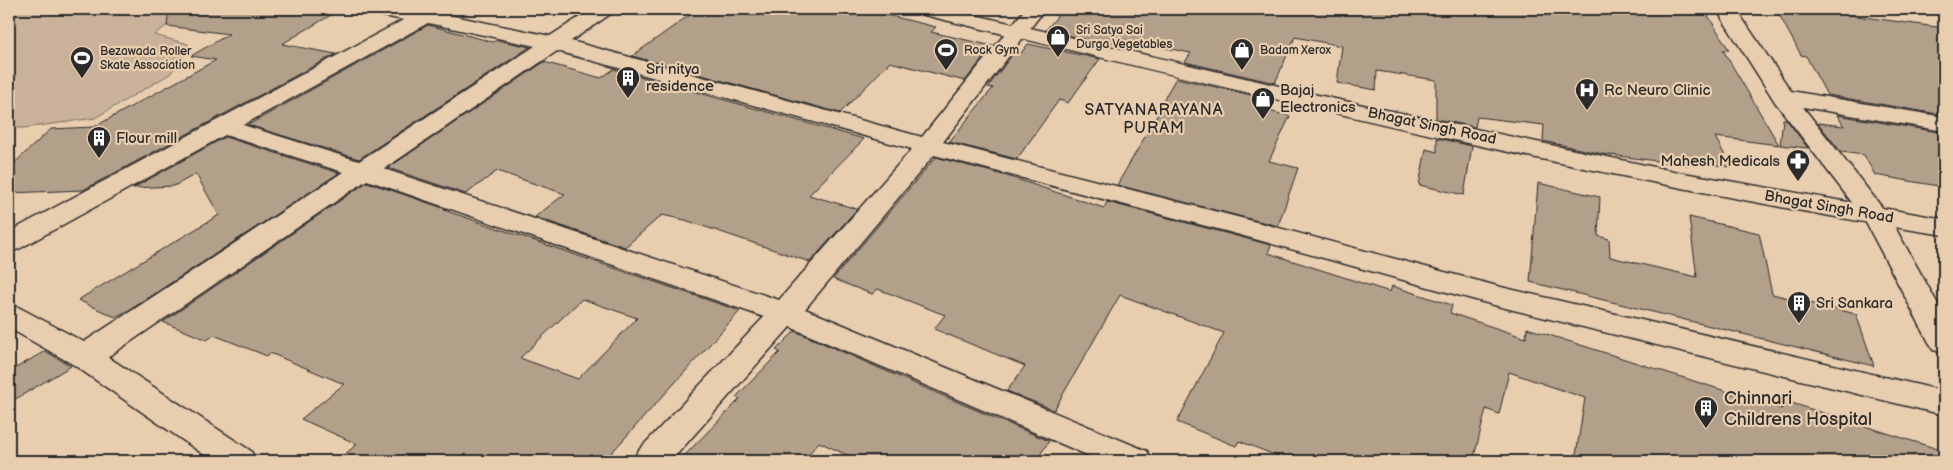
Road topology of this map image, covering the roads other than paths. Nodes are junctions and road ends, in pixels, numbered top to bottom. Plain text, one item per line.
1 (377, 9) edge
2 (605, 9) edge
3 (924, 9) edge
4 (1035, 9) edge
5 (1726, 9) edge
6 (432, 12) edge
7 (1017, 31) junction
8 (553, 43) junction
9 (1783, 97) junction
10 (1944, 124) edge
11 (224, 127) junction
12 (928, 146) junction
13 (364, 171) junction
14 (1876, 215) junction
15 (1944, 227) edge
16 (9, 243) edge
17 (785, 313) junction
18 (9, 315) edge
19 (1944, 342) edge
20 (85, 357) junction
21 (1944, 403) edge
22 (238, 461) edge
23 (650, 461) edge
24 (1135, 461) edge

1 - 6 street
2 - 8 street
3 - 7 street, Bhagat Singh Road
4 - 7 street
5 - 9 street
6 - 8 street
6 - 11 street
7 - 12 street
7 - 14 street, Bhagat Singh Road
8 - 12 street
8 - 13 street
9 - 10 street
9 - 14 street
11 - 13 street
11 - 16 street
12 - 17 street
12 - 21 street
13 - 17 street
13 - 20 street
14 - 15 street, Bhagat Singh Road
14 - 19 street
17 - 23 street
17 - 24 street
18 - 20 street
20 - 22 street

